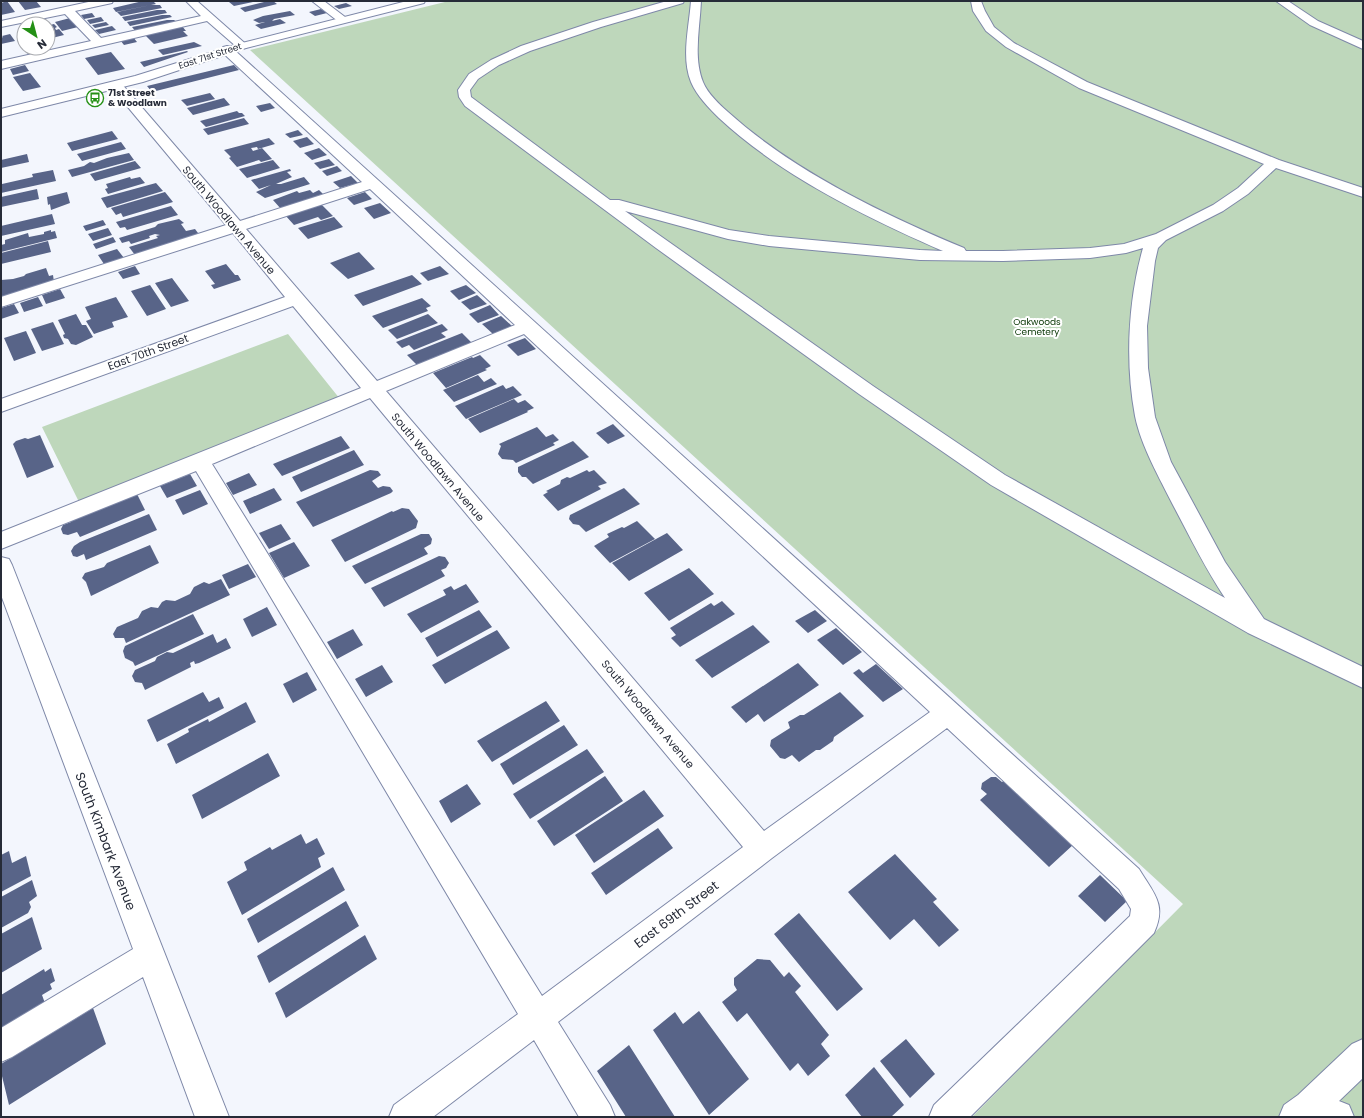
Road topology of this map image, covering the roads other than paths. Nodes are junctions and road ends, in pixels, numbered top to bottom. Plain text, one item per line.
1 (108, 1) edge
2 (191, 1) edge
3 (317, 1) edge
4 (420, 1) edge
5 (679, 1) edge
6 (696, 1) edge
7 (976, 1) edge
8 (1281, 1) edge
9 (68, 10) junction
10 (209, 17) junction
11 (343, 20) junction
12 (1, 24) edge
13 (99, 43) junction
14 (1363, 45) edge
15 (234, 48) junction
16 (1, 65) edge
17 (116, 85) junction
18 (1, 113) edge
19 (1274, 163) junction
20 (372, 184) junction
21 (1363, 193) edge
22 (599, 198) junction
23 (235, 227) junction
24 (1161, 237) junction
25 (970, 256) junction
26 (295, 299) junction
27 (1, 302) edge
28 (527, 326) junction
29 (372, 390) junction
30 (1, 406) edge
31 (200, 461) junction
32 (1, 541) edge
33 (1, 565) edge
34 (1256, 626) junction
35 (1363, 678) edge
36 (948, 712) junction
37 (762, 849) junction
38 (150, 956) junction
39 (539, 1018) junction
40 (1, 1046) edge
41 (1363, 1055) edge
42 (1315, 1114) edge
43 (212, 1117) edge
44 (406, 1117) edge
45 (598, 1117) edge
46 (946, 1117) edge

1 - 9 street
2 - 10 street
3 - 11 street
4 - 11 street, East 71st Street
5 - 22 street
6 - 25 street
7 - 19 street
8 - 14 street
9 - 12 street
9 - 13 street
10 - 13 street
10 - 15 street
11 - 15 street, East 71st Street
13 - 16 street
15 - 17 street, East 71st Street
15 - 20 street
17 - 18 street, East 71st Street
17 - 23 street, South Woodlawn Avenue
19 - 21 street
19 - 24 street
20 - 23 street
20 - 28 street
22 - 25 street
22 - 34 street
23 - 26 street, South Woodlawn Avenue
23 - 27 street
24 - 25 street
24 - 34 street
26 - 29 street, South Woodlawn Avenue
26 - 30 street, East 70th Street
28 - 29 street
28 - 36 street
29 - 31 street
29 - 37 street, South Woodlawn Avenue
31 - 32 street
31 - 39 street
33 - 38 street, South Kimbark Avenue
34 - 35 street
36 - 37 street, East 69th Street
36 - 46 street
37 - 39 street, East 69th Street
38 - 40 street
38 - 43 street, South Kimbark Avenue
39 - 44 street, East 69th Street
39 - 45 street
41 - 42 street

